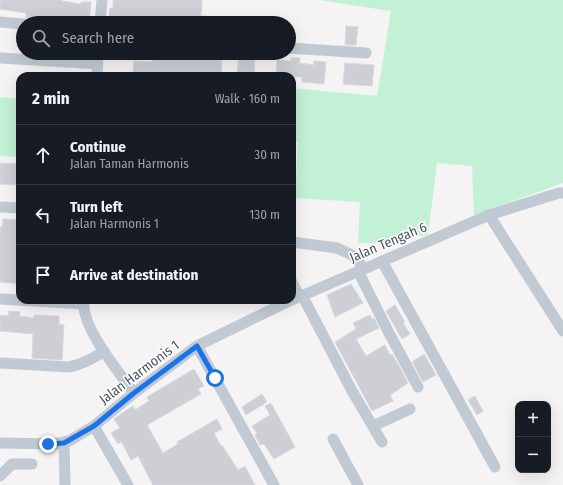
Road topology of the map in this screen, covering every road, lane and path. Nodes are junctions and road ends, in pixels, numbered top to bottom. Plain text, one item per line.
1 (102, 0) edge
2 (101, 16) edge
3 (0, 22) edge
4 (16, 23) edge
5 (296, 48) edge
6 (366, 53) dead end
7 (0, 58) edge
8 (16, 58) edge
9 (98, 60) edge
10 (97, 72) edge
11 (563, 194) edge
12 (0, 207) edge
13 (16, 208) edge
14 (488, 215) junction
15 (296, 243) edge
16 (382, 261) junction
17 (361, 270) junction
18 (296, 298) edge
19 (0, 299) edge
20 (16, 300) edge
21 (85, 304) edge
22 (284, 304) edge
23 (563, 331) edge
24 (197, 346) junction
25 (104, 351) junction
26 (0, 363) edge
27 (418, 387) dead end
28 (134, 393) junction
29 (410, 409) dead end
30 (94, 426) junction
31 (373, 426) junction
32 (333, 439) dead end
33 (382, 442) dead end
34 (0, 443) edge
35 (64, 443) junction
36 (32, 464) dead end
37 (495, 467) dead end
38 (0, 476) edge
39 (65, 485) edge
40 (128, 485) edge
41 (274, 485) edge
42 (358, 485) edge

1 - 2 street
3 - 4 street
5 - 6 street
7 - 8 street
9 - 10 street
11 - 14 street, Jalan Tengah 6
12 - 13 street
14 - 16 street, Jalan Tengah 6
14 - 23 street
15 - 17 street
16 - 17 street, Jalan Tengah 6
16 - 37 street
17 - 18 street, Jalan Tengah 6
17 - 27 street
18 - 31 street
19 - 20 street
21 - 25 street
22 - 24 street, Jalan Harmonis 1
24 - 28 street, Jalan Harmonis 1
24 - 41 street
25 - 26 street
25 - 28 street
28 - 30 street, Jalan Harmonis 1
29 - 31 street
30 - 35 street, Jalan Harmonis 1
30 - 40 street
31 - 33 street
32 - 42 street
34 - 35 street, Jalan Harmonis 1
35 - 39 street
36 - 38 street

